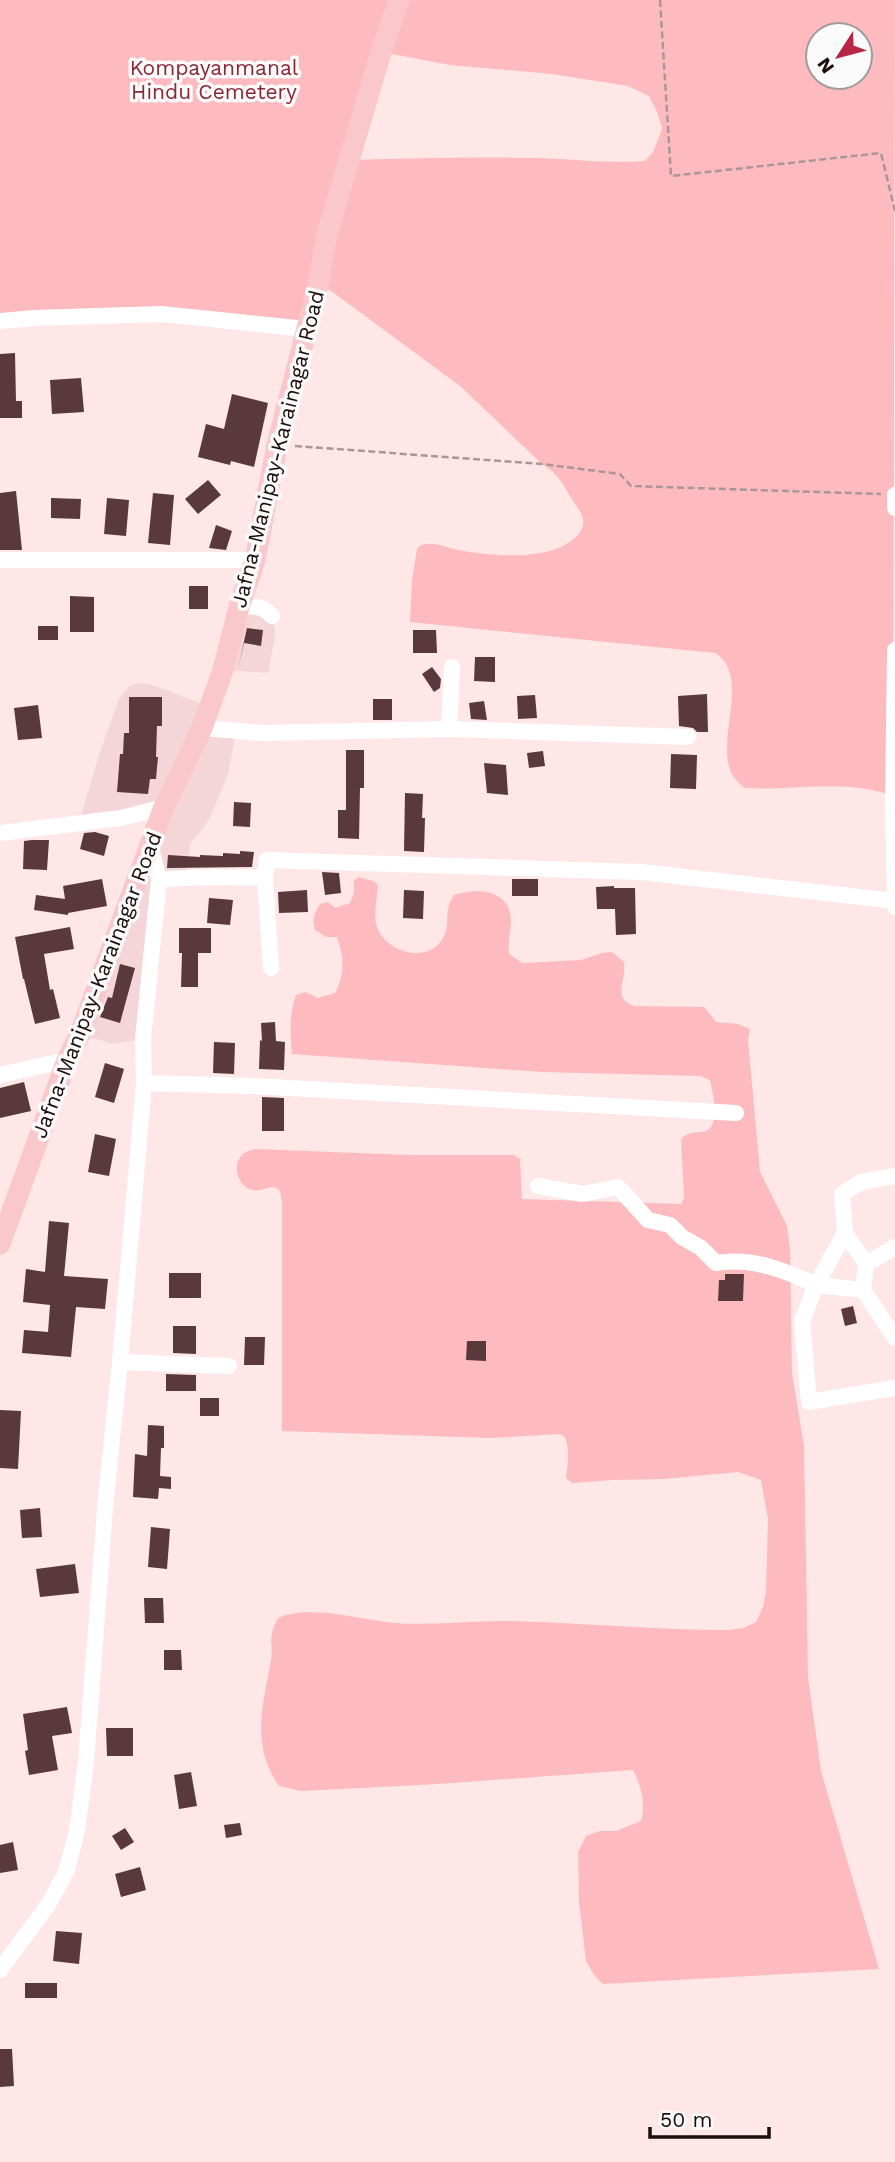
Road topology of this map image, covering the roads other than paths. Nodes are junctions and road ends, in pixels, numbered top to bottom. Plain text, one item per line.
1 (399, 0) edge
2 (0, 321) edge
3 (306, 329) junction
4 (895, 495) edge
5 (895, 508) edge
6 (0, 560) edge
7 (255, 560) junction
8 (239, 607) junction
9 (272, 616) dead end
10 (895, 650) edge
11 (452, 667) dead end
12 (202, 728) junction
13 (449, 729) junction
14 (688, 737) dead end
15 (164, 807) junction
16 (0, 833) edge
17 (151, 848) junction
18 (265, 878) junction
19 (159, 879) junction
20 (895, 901) edge
21 (895, 907) edge
22 (271, 968) dead end
23 (67, 1060) junction
24 (0, 1076) edge
25 (144, 1083) junction
26 (736, 1113) dead end
27 (895, 1176) edge
28 (538, 1186) dead end
29 (845, 1233) junction
30 (0, 1244) edge
31 (895, 1247) edge
32 (866, 1264) junction
33 (816, 1285) junction
34 (863, 1290) junction
35 (895, 1338) edge
36 (121, 1362) junction
37 (229, 1366) dead end
38 (895, 1388) edge
39 (0, 1970) edge

1 - 3 main road, Jafna-Manipay-Karainagar Road
2 - 3 street
3 - 7 main road, Jafna-Manipay-Karainagar Road
4 - 5 street
6 - 7 street
7 - 8 main road, Jafna-Manipay-Karainagar Road
8 - 9 street
8 - 12 main road, Jafna-Manipay-Karainagar Road
10 - 20 street
11 - 13 street
12 - 13 street
12 - 15 main road, Jafna-Manipay-Karainagar Road
13 - 14 street
15 - 16 street
15 - 17 main road, Jafna-Manipay-Karainagar Road
17 - 19 street
17 - 23 main road, Jafna-Manipay-Karainagar Road
18 - 19 street
18 - 20 street
18 - 22 street
19 - 25 street
20 - 21 street
23 - 24 street
23 - 30 main road, Jafna-Manipay-Karainagar Road
25 - 26 street
25 - 36 street
27 - 29 street
28 - 33 street
29 - 32 street
29 - 33 street
31 - 32 street
32 - 34 street
33 - 34 street
33 - 38 street
34 - 35 street
36 - 37 street
36 - 39 street

